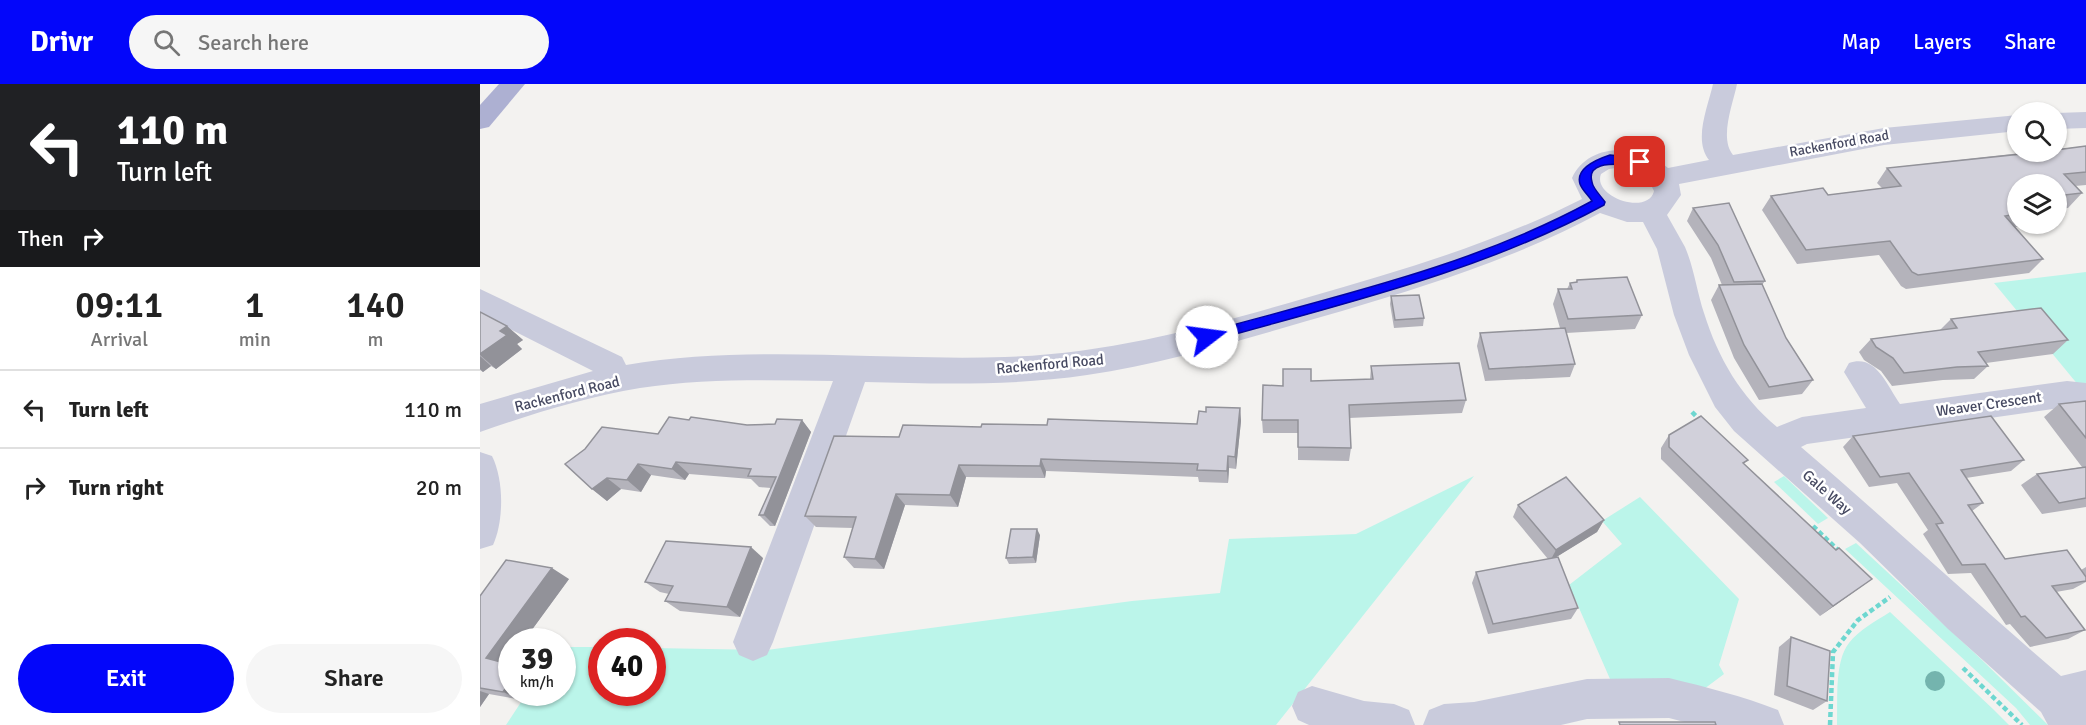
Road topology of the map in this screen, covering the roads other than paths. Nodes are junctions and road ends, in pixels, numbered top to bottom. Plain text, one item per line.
1 (513, 84) edge
2 (1725, 84) edge
3 (2086, 120) edge
4 (480, 121) edge
5 (2067, 121) edge
6 (2007, 124) edge
7 (1727, 165) junction
8 (1663, 178) junction
9 (1599, 202) junction
10 (1651, 211) junction
11 (480, 300) edge
12 (853, 370) junction
13 (1860, 372) dead end
14 (609, 381) junction
15 (2086, 396) edge
16 (1891, 418) junction
17 (481, 427) edge
18 (1773, 445) junction
19 (480, 467) edge
20 (480, 533) edge
21 (753, 642) dead end
22 (2071, 704) edge
23 (1312, 706) dead end
24 (1394, 725) edge
25 (1444, 725) edge
26 (1762, 725) edge

1 - 4 main road
2 - 7 street
3 - 5 street
6 - 7 street, Rackenford Road
7 - 8 street, Rackenford Road
8 - 9 street
8 - 10 street
9 - 10 street
9 - 12 street, Rackenford Road
10 - 18 street, Gale Way
11 - 14 street
12 - 14 street, Rackenford Road
12 - 21 street
13 - 16 street
14 - 17 street, Rackenford Road
15 - 16 street, Weaver Crescent
16 - 18 street, Weaver Crescent
18 - 22 street, Gale Way
19 - 20 street
23 - 24 street
25 - 26 street

